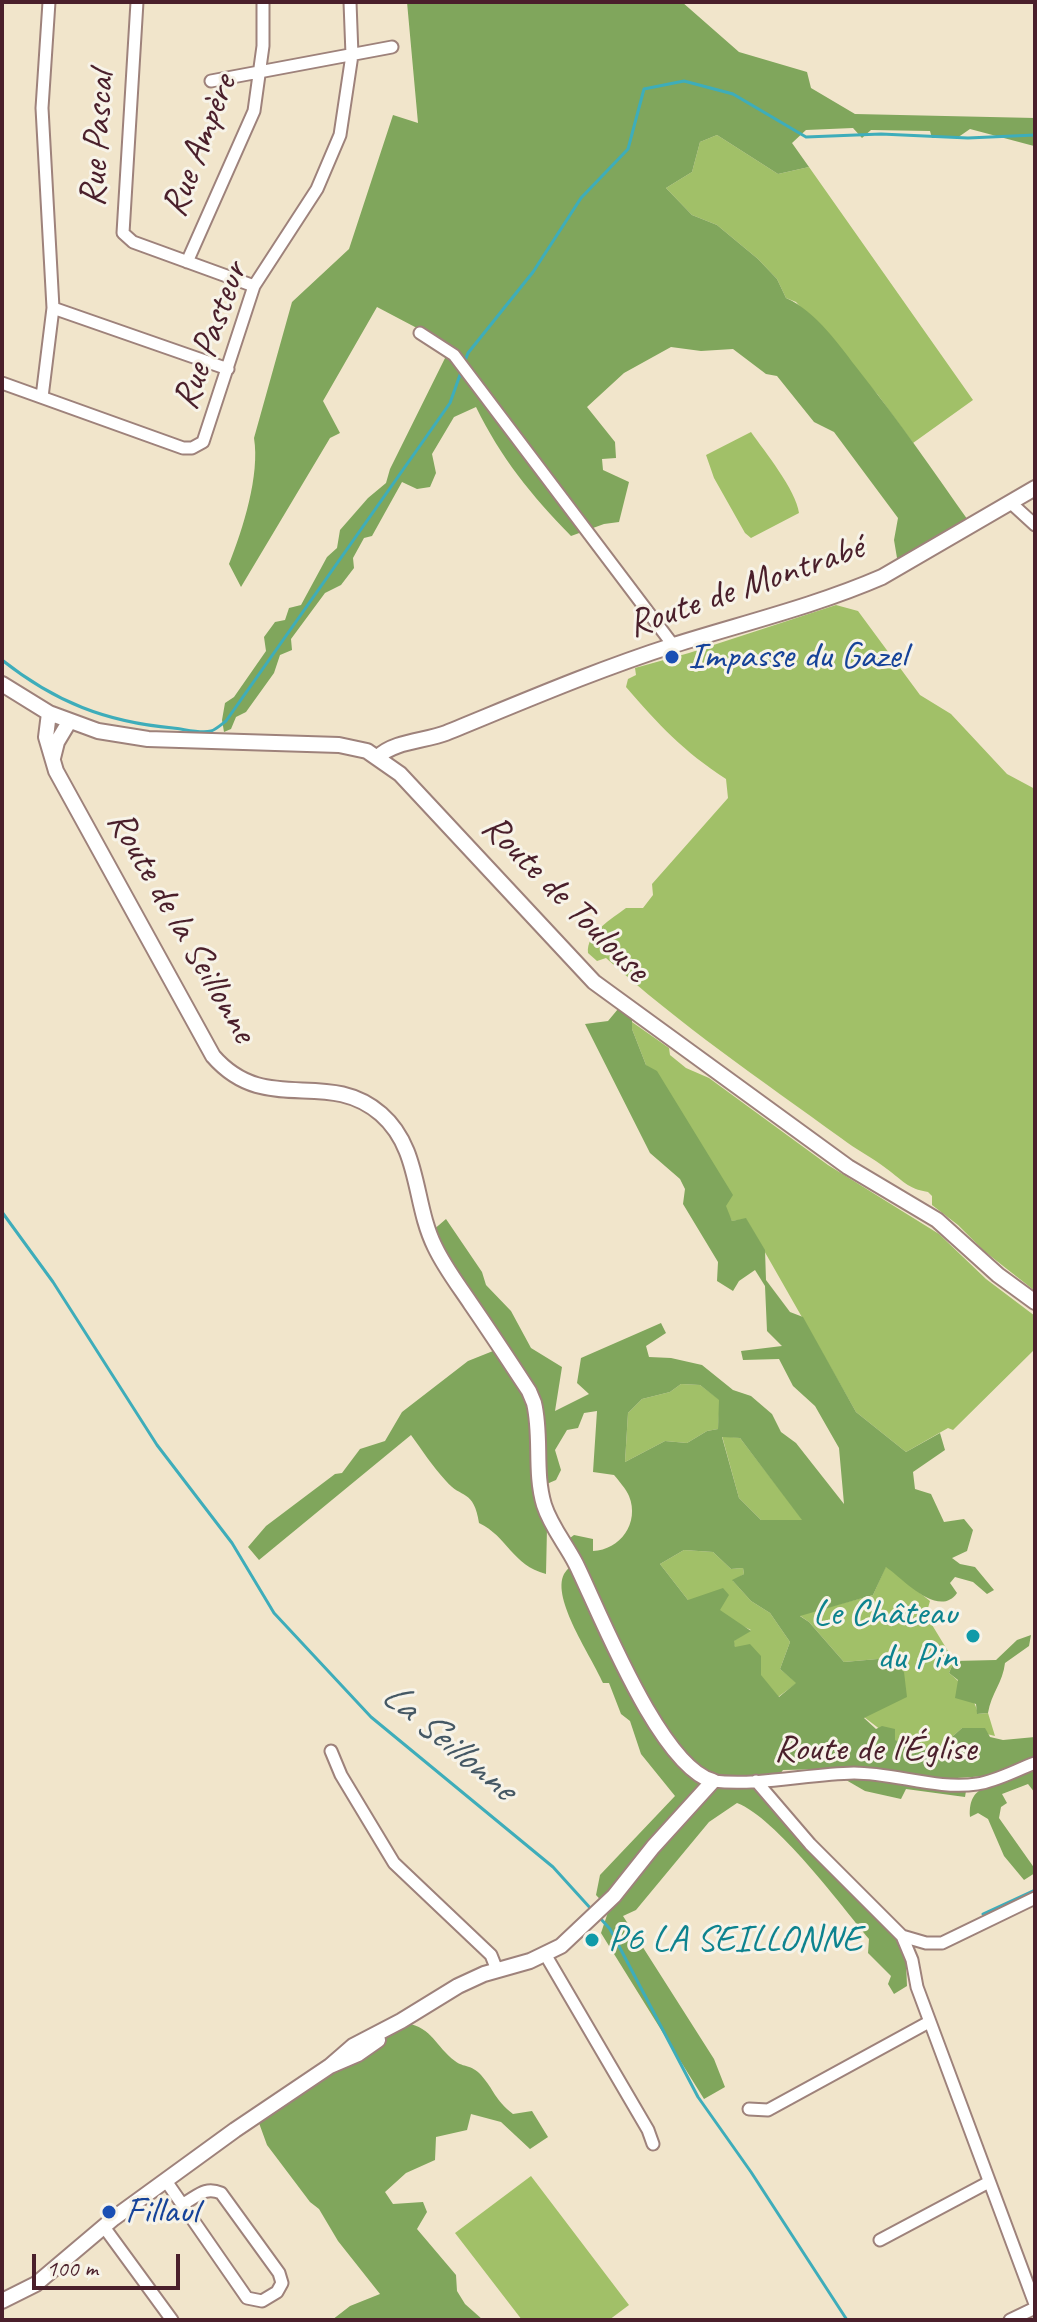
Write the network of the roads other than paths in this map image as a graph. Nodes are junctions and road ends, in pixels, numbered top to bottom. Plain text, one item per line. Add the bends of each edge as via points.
1 (49, 2) edge
2 (137, 2) edge
3 (263, 2) edge
4 (350, 2) edge
5 (392, 47) dead end
6 (352, 55) junction
7 (261, 71) junction
8 (211, 81) dead end
9 (187, 262) junction
10 (254, 286) junction
11 (53, 308) junction
12 (420, 333) dead end
13 (228, 369) junction
14 (2, 383) edge
15 (42, 397) junction
16 (1035, 488) edge
17 (1011, 503) junction
18 (1035, 525) edge
19 (673, 645) junction
20 (2, 684) edge
21 (49, 713) junction
22 (69, 722) junction
23 (378, 757) junction
24 (53, 759) junction
25 (1035, 1302) edge
26 (331, 1751) dead end
27 (1035, 1763) edge
28 (713, 1781) junction
29 (756, 1781) junction
30 (1035, 1898) edge
31 (902, 1936) junction
32 (926, 1943) junction
33 (545, 1954) junction
34 (912, 1960) junction
35 (497, 1970) junction
36 (929, 2022) junction
37 (749, 2109) dead end
38 (653, 2144) dead end
39 (166, 2181) junction
40 (989, 2182) junction
41 (183, 2204) junction
42 (104, 2227) junction
43 (880, 2240) dead end
44 (2, 2301) edge
45 (1035, 2306) edge
46 (172, 2320) edge
47 (1010, 2320) edge

1 - 11 street via 42,108
2 - 9 street, Rue Pascal via 123,233 133,242
3 - 7 street, Rue Ampère
4 - 6 street, Rue Pasteur
5 - 6 street
6 - 7 street
6 - 10 street, Rue Pasteur via 344,118 330,161
7 - 8 street
7 - 9 street, Rue Ampère via 254,111
9 - 10 street, Rue Pascal
10 - 13 street, Rue Pasteur
11 - 13 street
11 - 15 street
12 - 19 street via 454,355
13 - 15 street, Rue Pasteur via 207,434 192,448
14 - 15 street
16 - 17 street, Route de Montrabé
17 - 18 street
17 - 19 street, Route de Montrabé via 856,588
19 - 23 street, Route de Montrabé
20 - 21 street, Route de Toulouse
21 - 22 street, Route de Toulouse
21 - 24 street, Route de la Seillonne via 46,737
22 - 23 street, Route de Toulouse via 148,739 339,745
22 - 24 street
23 - 25 street, Route de Toulouse via 400,774 594,982 848,1167 937,1220
24 - 28 street, Route de la Seillonne via 78,814 224,1069 260,1087 356,1098 401,1136 436,1249 529,1391 537,1413 542,1495 553,1526 644,1703 692,1771
26 - 35 street via 394,1863 491,1955
27 - 29 street, Route de l'Église via 966,1785 855,1773
28 - 29 street, Route de l'Église
28 - 33 street via 604,1906
29 - 31 street
30 - 32 street via 959,1936
31 - 32 street
31 - 34 street
32 - 34 street
33 - 35 street
33 - 38 street
34 - 36 street
35 - 39 street via 458,1986 367,2049 330,2066
36 - 37 street via 768,2110
36 - 40 street
39 - 41 street
39 - 42 street
40 - 43 street
40 - 45 street
41 - 41 street via 247,2298 262,2301 277,2292 282,2283 279,2273 221,2193 202,2191
42 - 44 street via 36,2284
42 - 46 street
45 - 47 street

